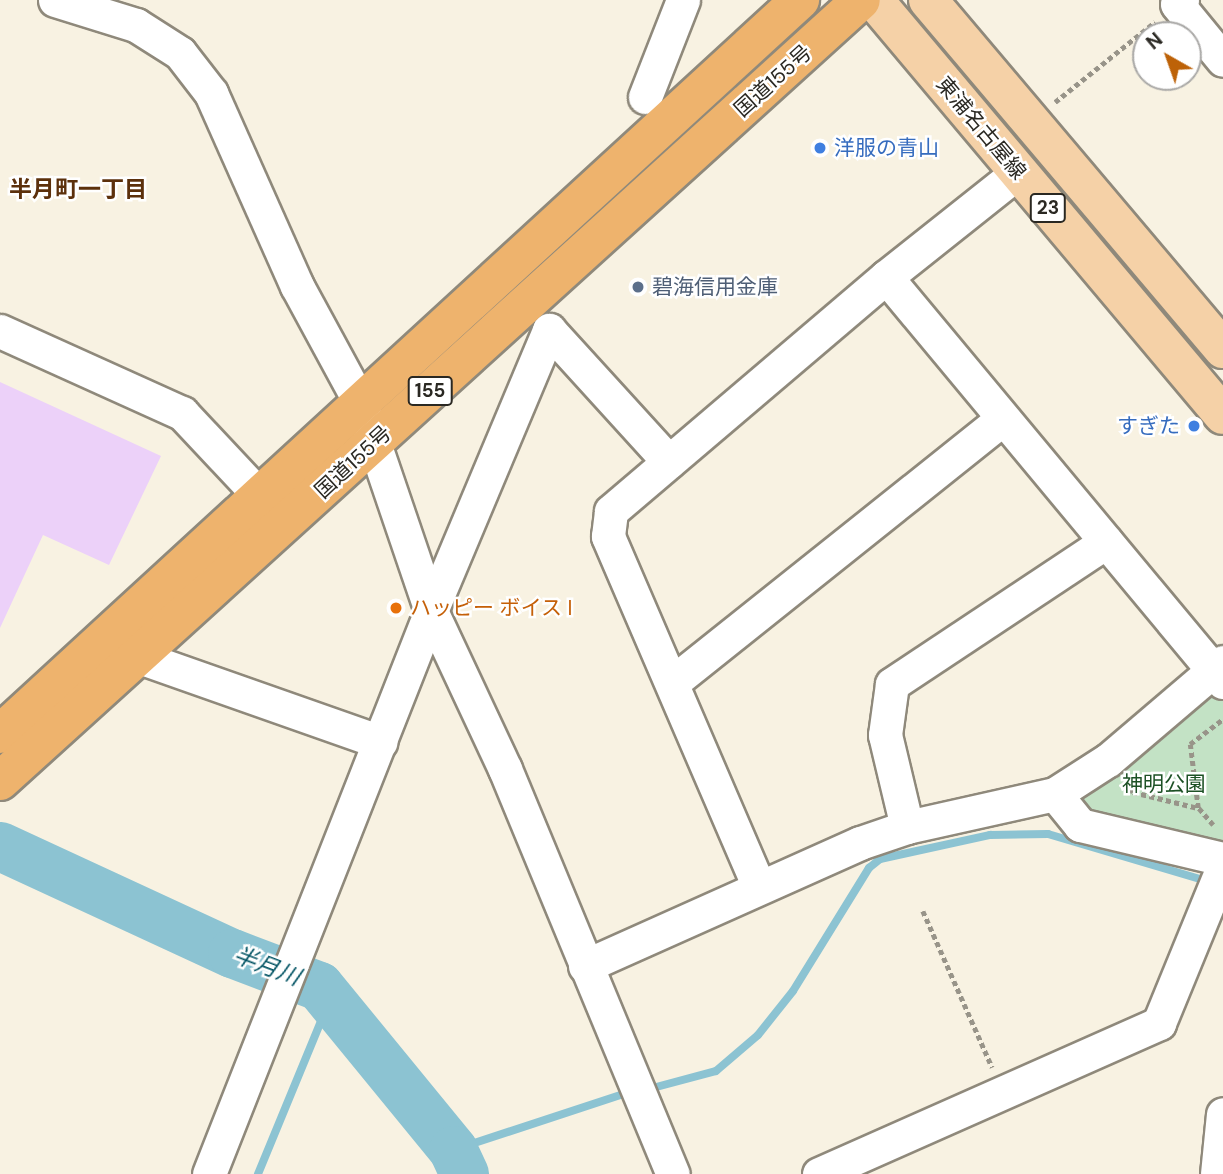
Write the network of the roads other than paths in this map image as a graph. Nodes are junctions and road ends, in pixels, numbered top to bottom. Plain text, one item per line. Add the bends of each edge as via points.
1 (55, 0) edge
2 (683, 0) edge
3 (800, 0) edge
4 (860, 0) edge
5 (874, 0) edge
6 (928, 0) edge
7 (1180, 2) edge
8 (118, 7) edge
9 (1223, 60) edge
10 (645, 97) dead end
11 (1018, 172) junction
12 (886, 277) junction
13 (0, 331) edge
14 (1223, 349) edge
15 (360, 402) junction
16 (1223, 415) edge
17 (1003, 419) junction
18 (374, 443) junction
19 (669, 462) junction
20 (259, 495) junction
21 (1106, 542) junction
22 (431, 611) junction
23 (139, 657) junction
24 (1220, 671) edge
25 (673, 682) junction
26 (0, 734) edge
27 (380, 742) junction
28 (0, 781) edge
29 (1055, 794) junction
30 (907, 827) junction
31 (1223, 859) edge
32 (1223, 867) edge
33 (759, 887) junction
34 (585, 966) junction
35 (1223, 1114) edge
36 (209, 1174) edge
37 (673, 1174) edge
38 (819, 1174) edge
39 (1217, 1174) edge

1 - 8 street
2 - 10 street
3 - 15 highway, 国道155号 / 155
4 - 18 highway, 国道155号 / 155
5 - 11 main road, 東浦名古屋線 / 23
6 - 14 main road, 東浦名古屋線 / 23
7 - 9 street
8 - 15 street via 180,53 211,93 297,286
11 - 12 street
11 - 16 main road, 東浦名古屋線 / 23
12 - 17 street
12 - 19 street
13 - 20 street via 182,413
15 - 18 street
15 - 20 highway, 国道155号 / 155
17 - 21 street
17 - 25 street
18 - 22 street
18 - 23 highway, 国道155号 / 155
19 - 22 street via 549,330
19 - 25 street via 611,512 608,536
20 - 26 highway, 国道155号 / 155
21 - 24 street
21 - 30 street via 892,684 885,735
22 - 27 street
22 - 34 street via 505,769
23 - 27 street
23 - 28 highway, 国道155号 / 155
24 - 29 street via 1108,760
25 - 33 street
27 - 36 street
29 - 30 street
29 - 31 street via 1080,825
30 - 33 street
32 - 38 street via 1159,1023
33 - 34 street
34 - 37 street
35 - 39 street

